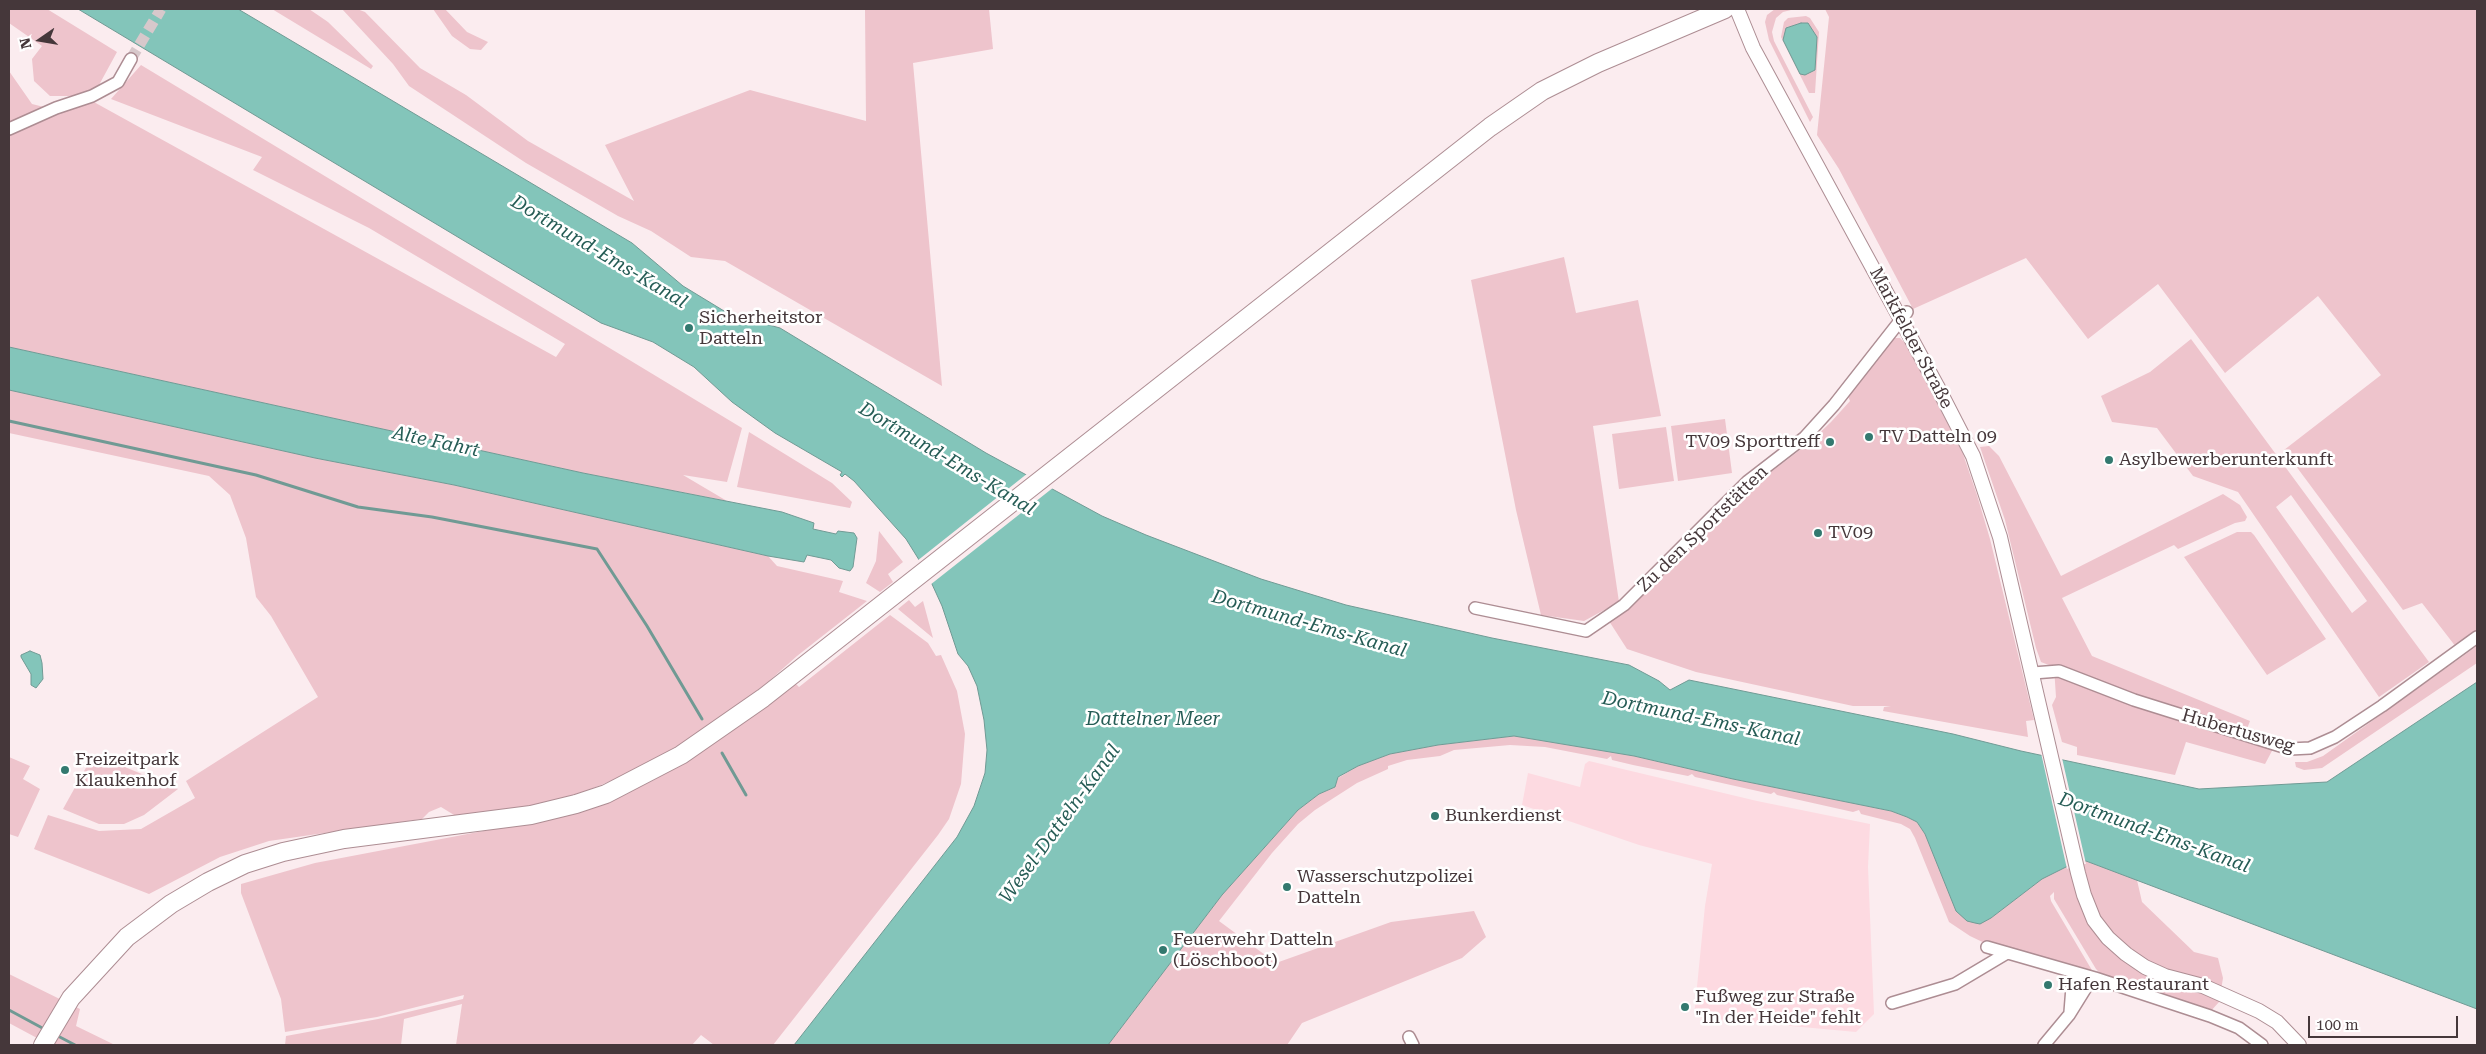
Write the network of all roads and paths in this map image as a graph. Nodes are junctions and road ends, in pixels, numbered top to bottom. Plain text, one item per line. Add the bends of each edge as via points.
1 (1725, 9) edge
2 (1737, 9) edge
3 (131, 59) tunnel mouth
4 (9, 129) edge
5 (1904, 315) junction
6 (1475, 608) dead end
7 (2477, 637) edge
8 (2033, 673) junction
9 (1987, 946) dead end
10 (2006, 953) junction
11 (2090, 976) junction
12 (1892, 1003) dead end
13 (43, 1045) edge
14 (2044, 1045) edge
15 (2262, 1045) edge
16 (2299, 1045) edge

1 - 13 main road via 1621,52 1542,91 1490,127 763,698 681,755 599,796 531,815 344,839 245,864 171,904 127,937 62,1012
2 - 5 street, Markfelder Straße via 1753,48
3 - 4 street via 118,82 92,96
5 - 6 street, Zu den Sportstätten via 1834,406 1805,437 1730,497 1624,606 1586,631
5 - 8 street, Markfelder Straße via 1982,480 2000,537
7 - 8 street, Hubertusweg via 2382,706 2310,748 2290,749 2134,700 2060,671
8 - 16 street, Markfelder Straße via 2078,873 2094,920 2108,938 2145,967 2203,986 2259,1011 2277,1022
9 - 10 street
10 - 11 street
10 - 12 street via 1955,984
11 - 14 street via 2069,1015
11 - 15 street via 2210,1016 2239,1028

